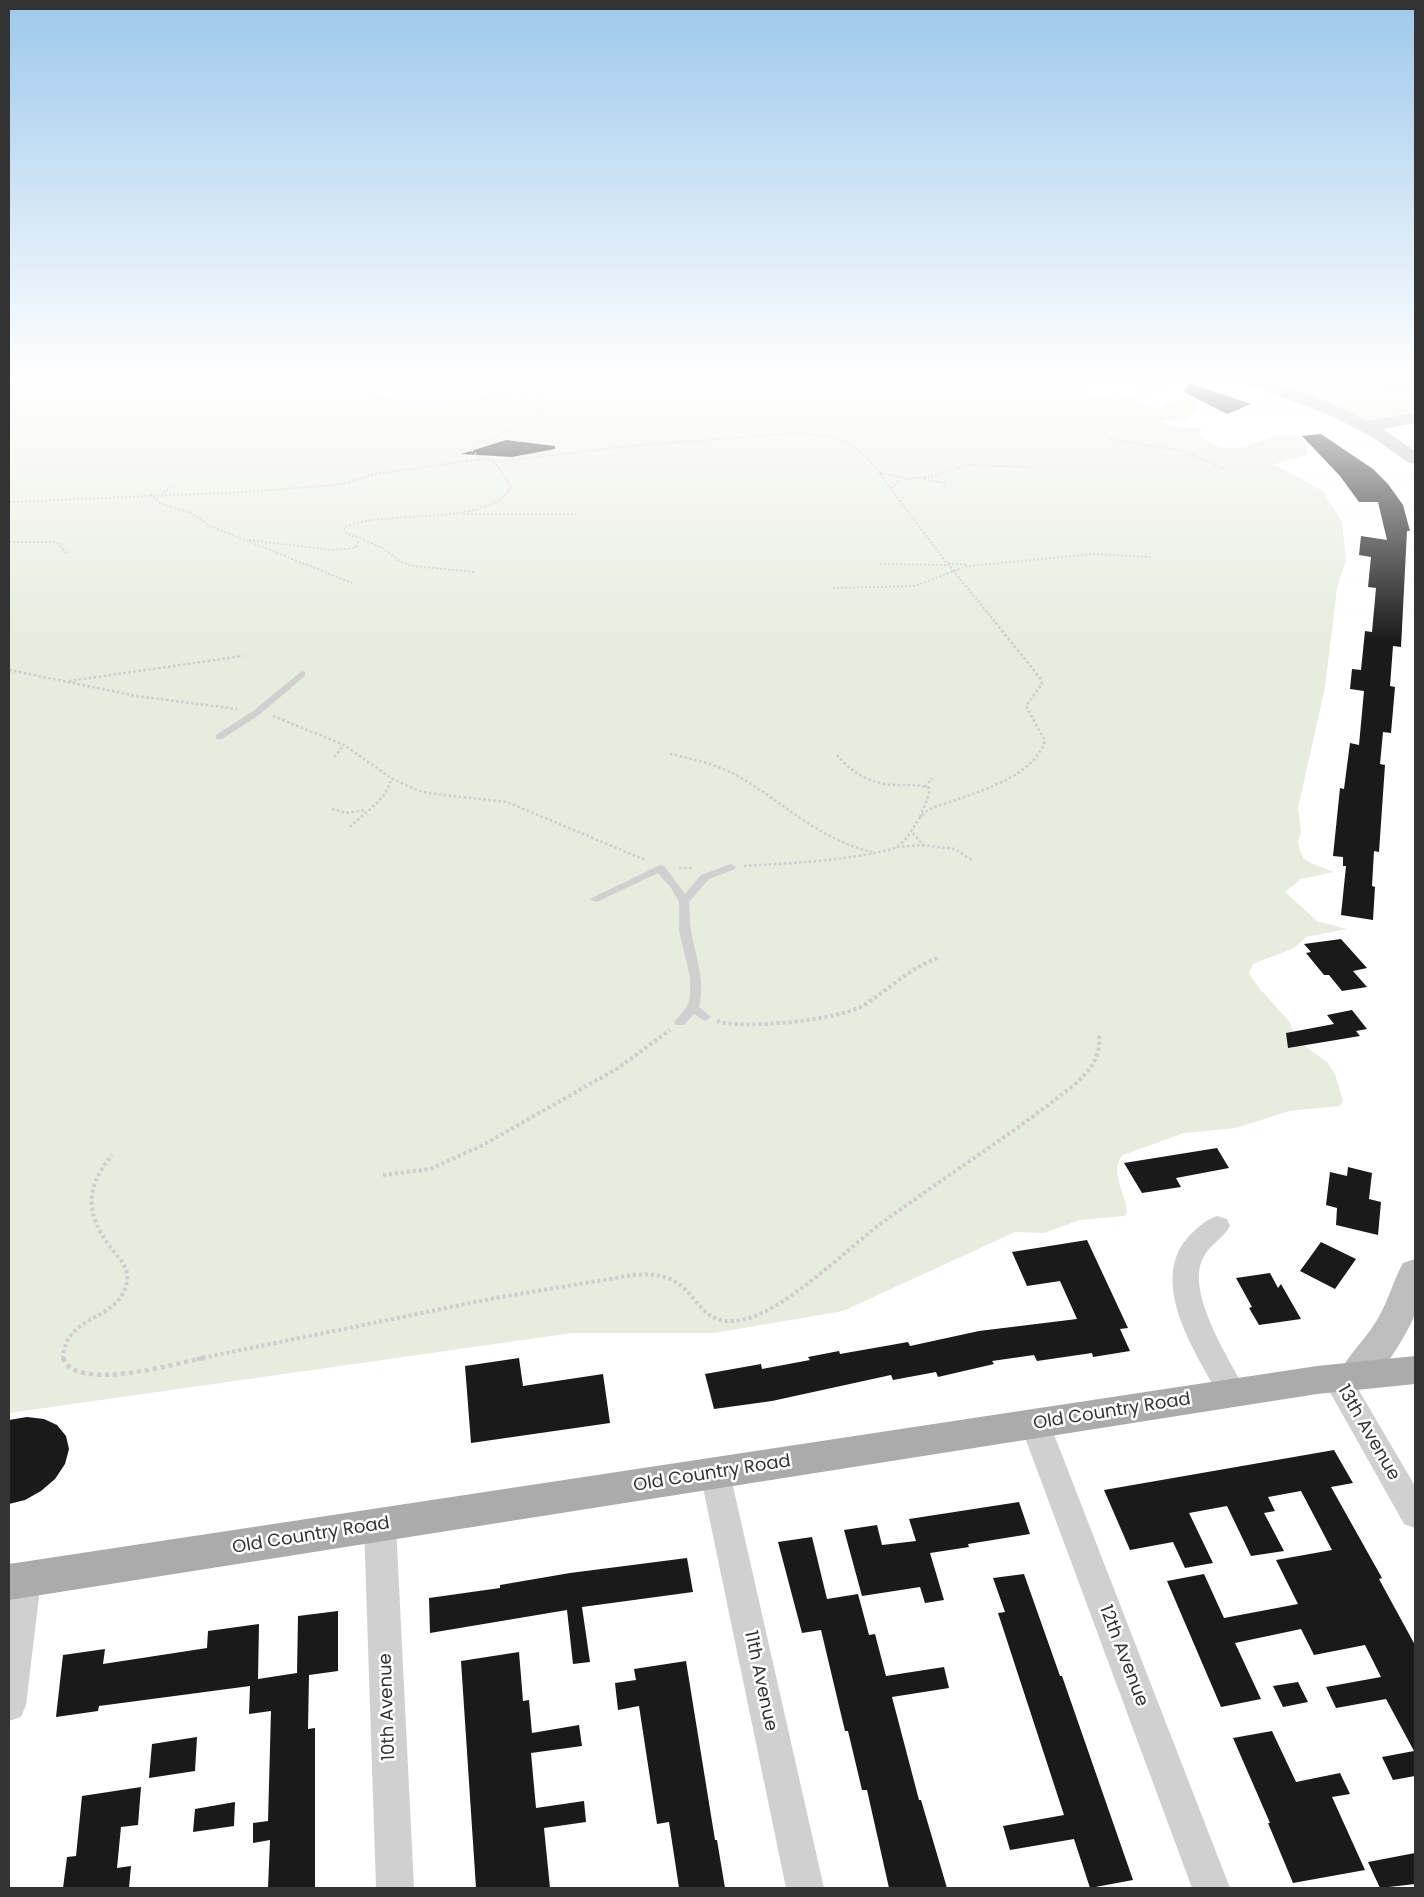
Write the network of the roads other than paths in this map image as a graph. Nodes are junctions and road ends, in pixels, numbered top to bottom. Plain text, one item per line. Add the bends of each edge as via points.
1 (302, 674) dead end
2 (219, 737) dead end
3 (731, 867) road end
4 (595, 899) dead end
5 (684, 902) junction
6 (693, 1008) junction
7 (705, 1017) road end
8 (680, 1022) road end
9 (1217, 1226) dead end
10 (1415, 1272) edge
11 (1415, 1370) edge
12 (1346, 1376) junction
13 (1232, 1393) junction
14 (1035, 1424) junction
15 (715, 1473) junction
16 (1415, 1514) edge
17 (380, 1525) junction
18 (17, 1581) edge
19 (9, 1706) edge
20 (395, 1888) edge
21 (805, 1888) edge
22 (1211, 1888) edge

1 - 2 lane via 256,713
3 - 5 lane via 705,877
4 - 5 lane via 660,868
5 - 6 lane via 685,930 697,975 698,992
6 - 7 lane
6 - 8 lane
9 - 13 street via 1198,1244 1188,1260 1186,1278 1198,1328
10 - 12 main road via 1396,1322 1376,1352
11 - 12 main road, Old Country Road
12 - 13 main road, Old Country Road
12 - 16 street, 13th Avenue
13 - 14 main road, Old Country Road
14 - 15 main road, Old Country Road
14 - 22 street, 12th Avenue
15 - 17 main road, Old Country Road
15 - 21 street, 11th Avenue
17 - 18 main road, Old Country Road
17 - 20 street, 10th Avenue
18 - 19 street

